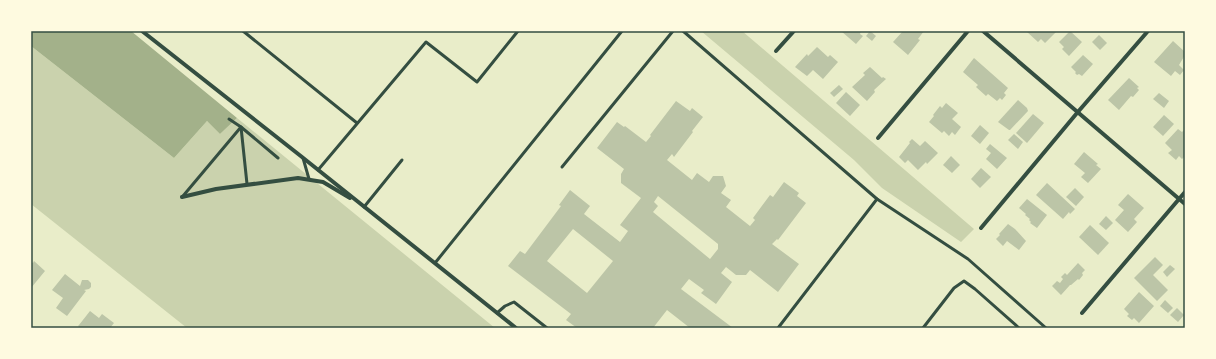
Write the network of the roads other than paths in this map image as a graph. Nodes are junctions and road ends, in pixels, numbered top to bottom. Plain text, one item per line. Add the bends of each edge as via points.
1 (142, 31) edge
2 (243, 31) edge
3 (518, 31) edge
4 (622, 31) edge
5 (673, 31) edge
6 (683, 31) edge
7 (794, 31) edge
8 (968, 31) edge
9 (983, 31) edge
10 (1148, 31) edge
11 (776, 52) dead end
12 (1077, 112) junction
13 (229, 119) dead end
14 (357, 123) junction
15 (241, 128) junction
16 (878, 138) dead end
17 (302, 157) junction
18 (278, 158) dead end
19 (402, 160) dead end
20 (562, 167) dead end
21 (318, 170) junction
22 (309, 179) junction
23 (248, 184) junction
24 (1185, 192) edge
25 (182, 197) joint
26 (877, 199) junction
27 (1179, 199) junction
28 (1185, 204) edge
29 (364, 207) junction
30 (981, 228) dead end
31 (435, 263) junction
32 (497, 313) junction
33 (1082, 313) dead end
34 (516, 328) edge
35 (547, 328) edge
36 (778, 328) edge
37 (923, 328) edge
38 (1019, 328) edge
39 (1046, 328) edge

1 - 17 street
2 - 14 lane
3 - 14 lane via 477,82 426,42
4 - 31 lane
5 - 20 lane
6 - 26 lane
7 - 11 street
8 - 16 street
9 - 12 street
10 - 12 street
12 - 27 street
12 - 30 street
13 - 15 lane
14 - 21 lane
15 - 18 lane
15 - 23 lane
15 - 25 lane
17 - 21 street
17 - 22 lane
19 - 29 lane
21 - 29 street
22 - 23 street
22 - 29 street via 323,182
23 - 25 street
24 - 27 street
26 - 36 lane
26 - 39 lane via 968,259
27 - 28 street
27 - 33 street
29 - 31 street
31 - 32 street
32 - 34 street
32 - 35 lane via 514,302
37 - 38 lane via 954,288 964,281

